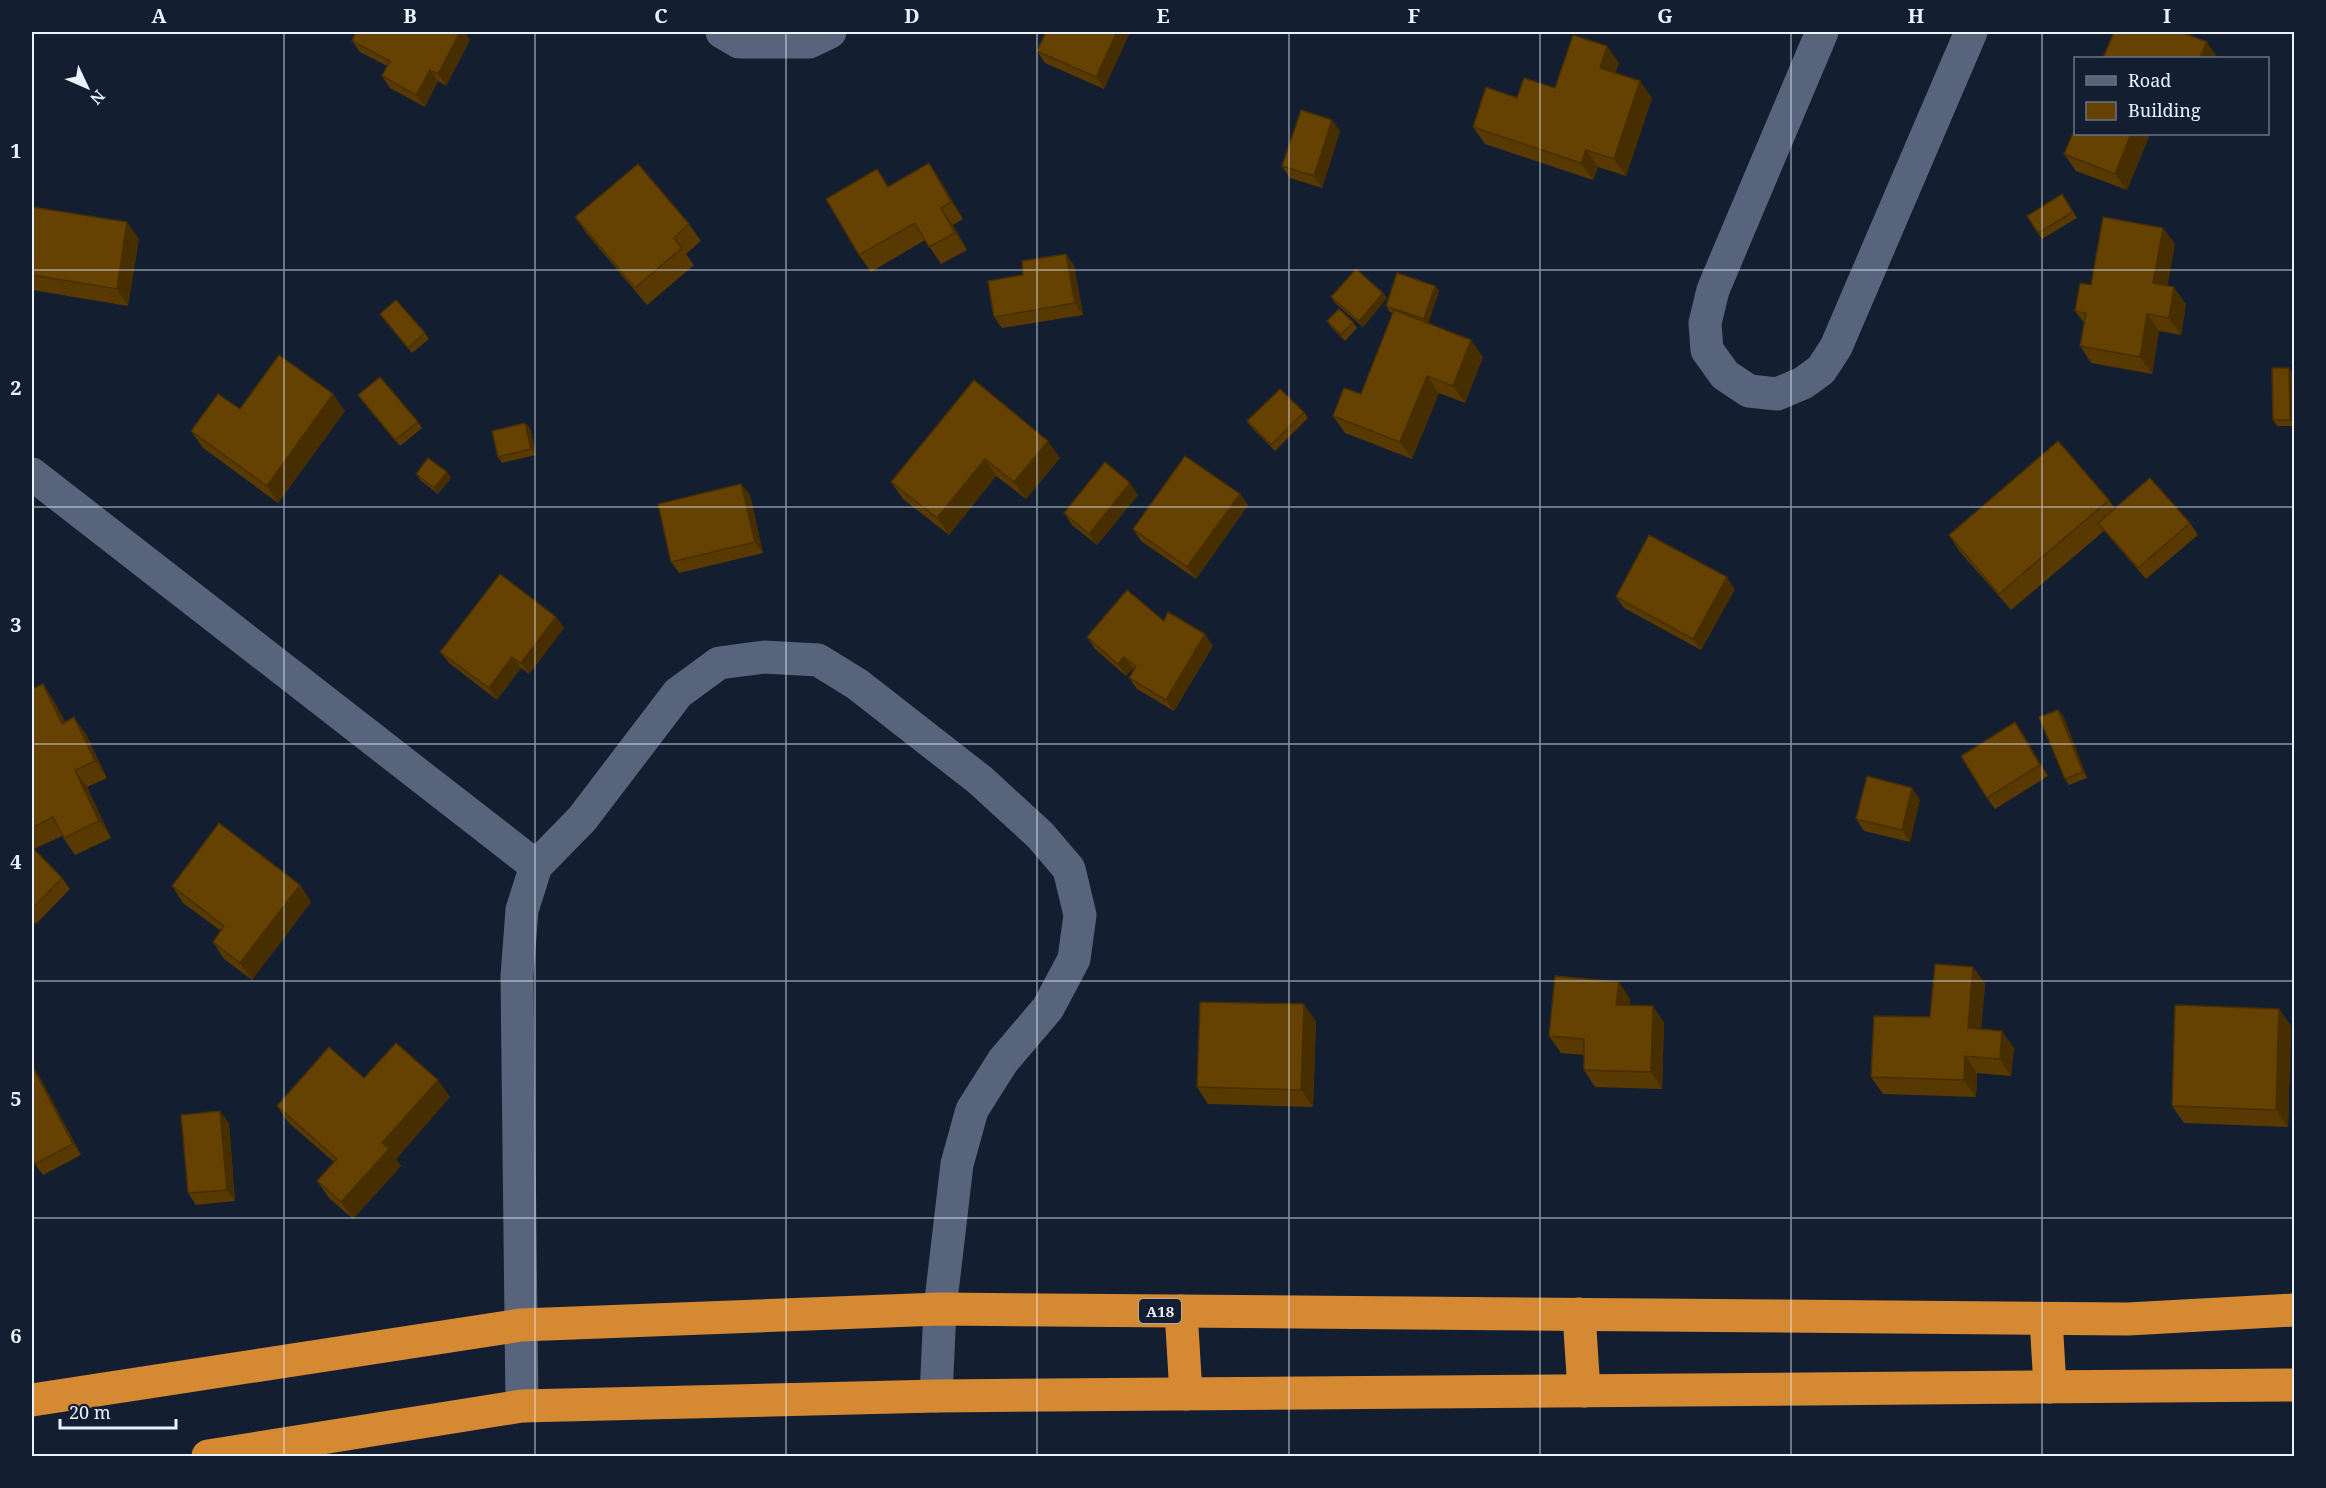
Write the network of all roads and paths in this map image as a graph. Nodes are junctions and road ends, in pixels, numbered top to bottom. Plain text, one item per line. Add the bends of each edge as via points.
1 (722, 32) edge
2 (830, 32) edge
3 (1822, 32) edge
4 (1971, 32) edge
5 (32, 474) edge
6 (536, 866) junction
7 (939, 1309) junction
8 (2295, 1310) edge
9 (1181, 1311) junction
10 (1579, 1314) junction
11 (2046, 1319) junction
12 (521, 1325) junction
13 (2295, 1385) edge
14 (2050, 1387) junction
15 (1584, 1391) junction
16 (1186, 1394) junction
17 (936, 1396) junction
18 (32, 1400) edge
19 (522, 1406) junction
20 (208, 1456) edge

1 - 2 street via 739,42 808,42
3 - 4 street via 1713,290 1705,323 1707,351 1725,375 1749,391 1777,394 1803,383 1821,370 1836,347
5 - 6 street
6 - 7 street via 582,819 678,693 719,663 764,657 818,660 857,684 980,780 1040,836 1069,869 1080,915 1074,959 1048,1008 1003,1060 972,1110 957,1164
6 - 12 street via 522,910 517,976
7 - 9 highway, A18
7 - 12 highway, A18
7 - 17 street
8 - 11 highway, A18
9 - 10 highway, A18
9 - 16 highway
10 - 11 highway, A18
10 - 15 highway
11 - 14 highway
12 - 18 highway, A18
12 - 19 street
13 - 14 highway
14 - 15 highway
15 - 16 highway
16 - 17 highway
17 - 19 highway
19 - 20 highway

